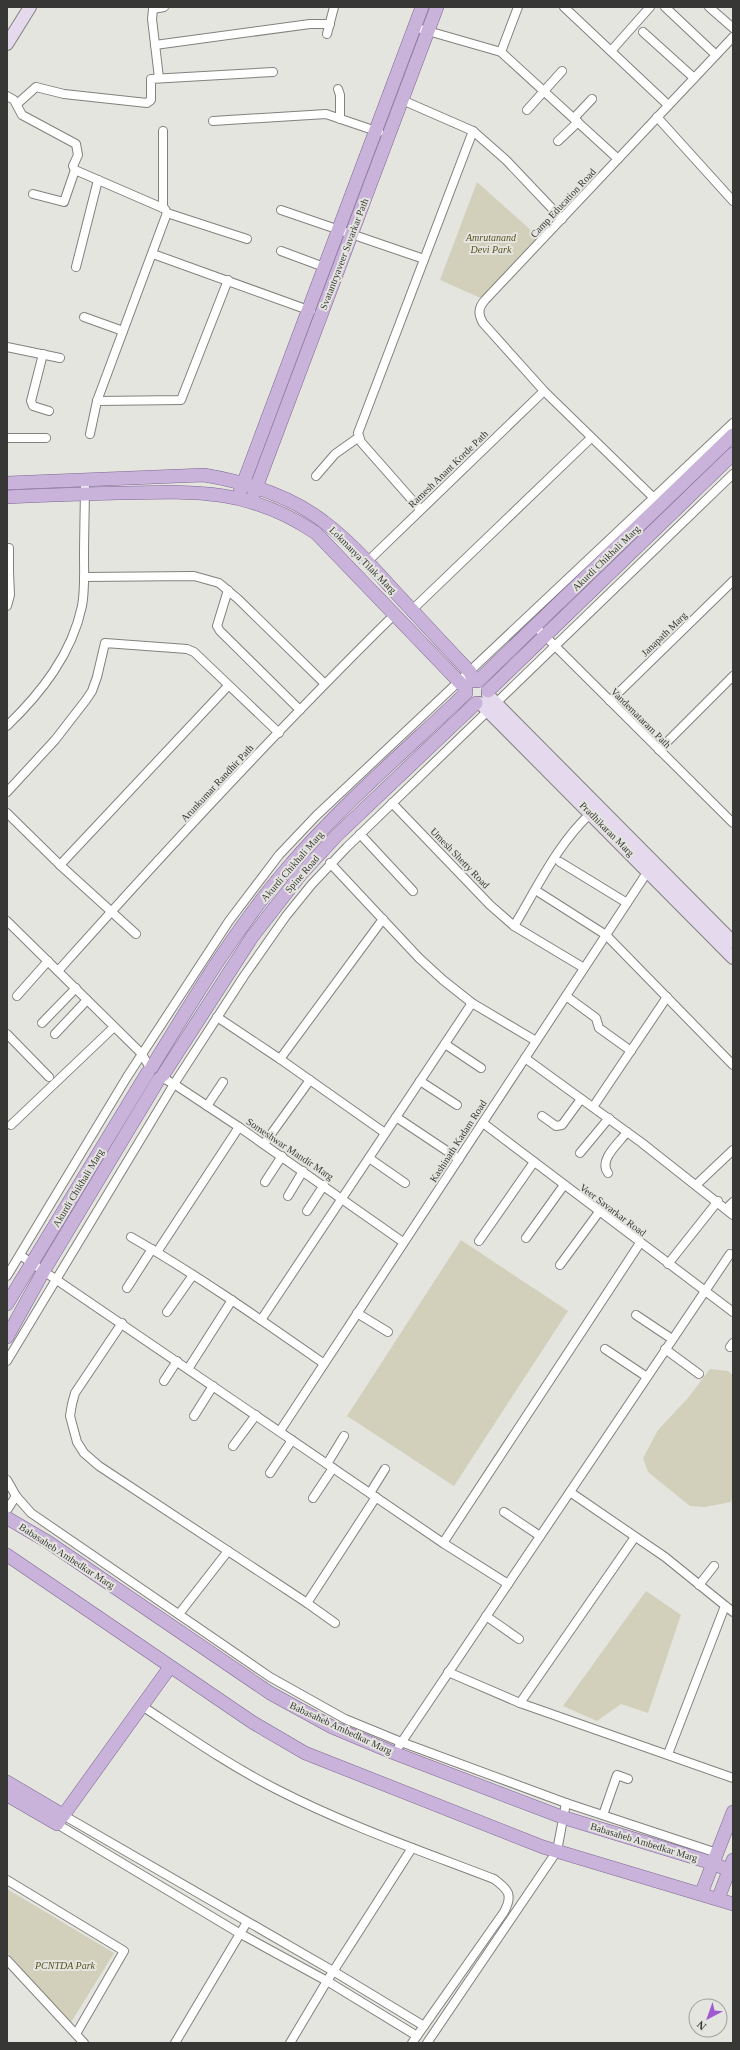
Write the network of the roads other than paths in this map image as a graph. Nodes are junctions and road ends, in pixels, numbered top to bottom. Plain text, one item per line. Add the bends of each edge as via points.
1 (30, 7) edge
2 (164, 7) edge
3 (334, 7) edge
4 (422, 7) edge
5 (437, 7) edge
6 (518, 7) edge
7 (564, 7) edge
8 (650, 7) edge
9 (665, 7) edge
10 (709, 7) edge
11 (330, 24) junction
12 (414, 27) junction
13 (733, 28) edge
14 (428, 32) junction
15 (643, 32) dead end
16 (327, 34) dead end
17 (733, 38) edge
18 (7, 44) edge
19 (155, 45) junction
20 (611, 51) junction
21 (501, 52) junction
22 (716, 55) junction
23 (562, 71) dead end
24 (273, 72) dead end
25 (159, 78) junction
26 (694, 78) junction
27 (338, 89) dead end
28 (544, 90) junction
29 (7, 96) edge
30 (592, 99) dead end
31 (402, 100) junction
32 (17, 104) junction
33 (668, 105) junction
34 (526, 110) dead end
35 (657, 117) junction
36 (340, 119) junction
37 (576, 120) junction
38 (213, 121) dead end
39 (163, 130) dead end
40 (375, 130) junction
41 (473, 131) junction
42 (389, 135) junction
43 (558, 141) dead end
44 (618, 160) junction
45 (75, 170) junction
46 (98, 180) junction
47 (33, 194) dead end
48 (733, 201) edge
49 (165, 210) junction
50 (281, 210) dead end
51 (562, 219) junction
52 (338, 229) junction
53 (352, 234) junction
54 (247, 239) dead end
55 (281, 251) dead end
56 (153, 254) junction
57 (424, 260) junction
58 (76, 267) dead end
59 (324, 267) junction
60 (228, 280) junction
61 (308, 310) junction
62 (321, 315) junction
63 (84, 317) dead end
64 (123, 331) junction
65 (7, 347) edge
66 (42, 354) junction
67 (60, 358) dead end
68 (544, 391) junction
69 (98, 400) junction
70 (49, 411) dead end
71 (733, 422) edge
72 (90, 434) dead end
73 (733, 435) edge
74 (359, 437) junction
75 (7, 438) edge
76 (46, 438) dead end
77 (591, 438) junction
78 (733, 454) edge
79 (316, 476) dead end
80 (732, 478) edge
81 (85, 480) junction
82 (7, 483) edge
83 (242, 484) junction
84 (256, 488) junction
85 (85, 494) junction
86 (7, 496) edge
87 (238, 497) junction
88 (251, 501) junction
89 (658, 501) junction
90 (420, 509) junction
91 (9, 548) dead end
92 (367, 562) junction
93 (8, 572) edge
94 (84, 577) junction
95 (733, 581) edge
96 (228, 590) junction
97 (7, 606) edge
98 (412, 610) junction
99 (395, 614) junction
100 (535, 626) junction
101 (545, 637) junction
102 (555, 647) junction
103 (733, 676) edge
104 (469, 683) junction
105 (324, 684) junction
106 (228, 686) junction
107 (486, 701) junction
108 (610, 701) junction
109 (300, 710) junction
110 (7, 726) edge
111 (279, 733) junction
112 (659, 750) junction
113 (7, 792) edge
114 (392, 803) junction
115 (591, 813) junction
116 (7, 814) edge
117 (733, 823) edge
118 (360, 834) junction
119 (560, 862) dead end
120 (330, 863) junction
121 (60, 865) junction
122 (651, 866) junction
123 (413, 891) dead end
124 (540, 893) dead end
125 (627, 903) junction
126 (111, 912) junction
127 (383, 919) junction
128 (7, 921) edge
129 (514, 926) junction
130 (136, 934) dead end
131 (606, 935) junction
132 (733, 942) edge
133 (733, 958) edge
134 (48, 961) junction
135 (584, 968) junction
136 (58, 971) junction
137 (76, 988) junction
138 (17, 996) dead end
139 (566, 996) junction
140 (667, 997) junction
141 (88, 1000) junction
142 (472, 1002) junction
143 (217, 1017) junction
144 (42, 1023) dead end
145 (114, 1027) junction
146 (55, 1034) dead end
147 (8, 1039) edge
148 (536, 1041) junction
149 (444, 1044) junction
150 (630, 1051) junction
151 (142, 1054) junction
152 (525, 1058) junction
153 (280, 1059) junction
154 (733, 1065) edge
155 (481, 1068) dead end
156 (150, 1069) junction
157 (49, 1077) dead end
158 (161, 1077) junction
159 (310, 1080) junction
160 (420, 1081) junction
161 (223, 1082) dead end
162 (174, 1084) junction
163 (582, 1098) junction
164 (457, 1105) dead end
165 (207, 1106) junction
166 (593, 1107) junction
167 (542, 1116) dead end
168 (396, 1117) junction
169 (609, 1118) junction
170 (482, 1123) junction
171 (11, 1125) dead end
172 (239, 1127) junction
173 (627, 1132) junction
174 (385, 1133) junction
175 (264, 1144) junction
176 (733, 1150) edge
177 (580, 1153) dead end
178 (282, 1156) junction
179 (369, 1158) junction
180 (459, 1159) junction
181 (534, 1162) junction
182 (303, 1171) junction
183 (608, 1173) dead end
184 (265, 1182) dead end
185 (405, 1183) dead end
186 (324, 1185) junction
187 (564, 1185) junction
188 (696, 1185) junction
189 (288, 1196) dead end
190 (343, 1198) junction
191 (718, 1201) junction
192 (733, 1202) edge
193 (726, 1209) junction
194 (307, 1211) dead end
195 (599, 1212) junction
196 (733, 1214) edge
197 (131, 1237) dead end
198 (526, 1238) dead end
199 (479, 1241) dead end
200 (403, 1242) junction
201 (640, 1243) junction
202 (155, 1251) junction
203 (730, 1254) dead end
204 (20, 1255) junction
205 (32, 1264) junction
206 (668, 1264) junction
207 (560, 1265) dead end
208 (43, 1272) junction
209 (193, 1275) junction
210 (7, 1276) edge
211 (56, 1280) junction
212 (127, 1288) dead end
213 (704, 1291) junction
214 (232, 1300) junction
215 (7, 1304) edge
216 (167, 1312) dead end
217 (733, 1312) edge
218 (356, 1313) junction
219 (636, 1316) dead end
220 (261, 1320) junction
221 (122, 1324) junction
222 (388, 1332) dead end
223 (7, 1337) edge
224 (672, 1339) junction
225 (605, 1349) dead end
226 (665, 1349) junction
227 (177, 1361) junction
228 (7, 1362) edge
229 (323, 1363) junction
230 (188, 1369) junction
231 (699, 1374) dead end
232 (647, 1378) junction
233 (164, 1381) dead end
234 (213, 1386) junction
235 (256, 1415) junction
236 (194, 1416) dead end
237 (280, 1432) junction
238 (344, 1436) dead end
239 (292, 1440) junction
240 (233, 1446) dead end
241 (330, 1466) junction
242 (385, 1469) dead end
243 (270, 1473) dead end
244 (7, 1480) edge
245 (570, 1492) junction
246 (373, 1495) junction
247 (16, 1496) junction
248 (313, 1498) dead end
249 (7, 1510) edge
250 (504, 1512) dead end
251 (7, 1518) edge
252 (540, 1536) junction
253 (635, 1537) junction
254 (443, 1543) junction
255 (228, 1551) junction
256 (7, 1555) edge
257 (714, 1566) dead end
258 (508, 1584) junction
259 (699, 1585) junction
260 (307, 1603) junction
261 (725, 1606) junction
262 (733, 1612) edge
263 (179, 1614) junction
264 (486, 1616) junction
265 (336, 1624) dead end
266 (519, 1639) dead end
267 (170, 1667) junction
268 (448, 1672) junction
269 (520, 1703) junction
270 (142, 1706) junction
271 (397, 1748) junction
272 (668, 1754) junction
273 (733, 1778) edge
274 (628, 1779) dead end
275 (7, 1782) edge
276 (7, 1795) edge
277 (566, 1802) junction
278 (733, 1812) edge
279 (603, 1815) junction
280 (562, 1817) junction
281 (60, 1819) junction
282 (412, 1848) junction
283 (557, 1851) junction
284 (715, 1858) junction
285 (732, 1865) edge
286 (7, 1880) edge
287 (701, 1894) junction
288 (718, 1899) junction
289 (733, 1904) edge
290 (247, 1922) junction
291 (239, 1933) junction
292 (7, 1960) edge
293 (333, 1971) junction
294 (327, 1981) junction
295 (424, 2026) junction
296 (76, 2034) junction
297 (417, 2036) junction
298 (291, 2041) edge
299 (84, 2043) edge
300 (175, 2043) edge
301 (300, 2043) edge
302 (412, 2043) edge
303 (426, 2043) edge

1 - 18 street
2 - 19 street via 153,9
3 - 11 street
4 - 12 main road, Svatantryaveer Savarkar Path
5 - 14 main road, Svatantryaveer Savarkar Path
6 - 21 street
7 - 20 street
8 - 20 street
9 - 22 street
10 - 13 street
11 - 16 street
11 - 19 street via 310,24
12 - 14 street
12 - 40 main road, Svatantryaveer Savarkar Path
14 - 21 street via 459,38
14 - 31 main road, Svatantryaveer Savarkar Path
15 - 26 street
17 - 22 street, Camp Education Road
19 - 25 street
20 - 33 street
21 - 28 street
22 - 26 street, Camp Education Road
23 - 28 street
24 - 25 street
25 - 32 street via 150,80 151,100 147,103 64,94 36,87
26 - 33 street, Camp Education Road
27 - 36 street
28 - 34 street
28 - 37 street
29 - 32 street
30 - 37 street
31 - 41 street
31 - 42 main road, Svatantryaveer Savarkar Path
32 - 45 street via 22,115 76,144 78,155
33 - 35 street, Camp Education Road
35 - 44 street, Camp Education Road
35 - 48 street
36 - 38 street via 326,114
36 - 40 street
37 - 43 street
37 - 44 street
39 - 49 street
40 - 42 street
40 - 52 main road, Svatantryaveer Savarkar Path
41 - 51 street via 506,160
41 - 57 street
42 - 53 main road, Svatantryaveer Savarkar Path
44 - 51 street, Camp Education Road
45 - 46 street
45 - 47 street via 64,202
46 - 49 street
46 - 58 street
49 - 54 street
49 - 56 street
50 - 52 street
51 - 68 street, Camp Education Road via 482,303 479,310 483,324
52 - 53 street
52 - 59 main road, Svatantryaveer Savarkar Path
53 - 57 street
53 - 62 main road, Svatantryaveer Savarkar Path
55 - 59 street
56 - 60 street
56 - 64 street
57 - 74 street via 361,423
59 - 61 main road, Svatantryaveer Savarkar Path
60 - 61 street
60 - 69 street via 181,400
61 - 62 street
61 - 83 main road, Svatantryaveer Savarkar Path
62 - 84 main road, Svatantryaveer Savarkar Path
63 - 64 street
64 - 69 street
65 - 66 street
66 - 67 street
66 - 70 street via 31,401 33,406
68 - 77 street, Camp Education Road
68 - 90 street, Ramesh Anant Korde Path
69 - 72 street
71 - 89 street
73 - 89 main road, Akurdi Chikhali Marg
74 - 79 street via 335,454
74 - 90 street
75 - 76 street
77 - 89 street, Camp Education Road
77 - 98 street
78 - 101 main road, Akurdi Chikhali Marg
80 - 102 street
81 - 82 main road, Lokmanya Tilak Marg
81 - 83 main road, Lokmanya Tilak Marg via 204,475
81 - 85 street
83 - 84 main road, Lokmanya Tilak Marg
83 - 87 main road, Svatantryaveer Savarkar Path
84 - 88 main road, Svatantryaveer Savarkar Path
84 - 92 main road, Lokmanya Tilak Marg via 313,514
85 - 86 main road, Lokmanya Tilak Marg
85 - 87 main road, Lokmanya Tilak Marg via 187,491
85 - 94 street
87 - 88 main road, Lokmanya Tilak Marg
88 - 99 main road, Lokmanya Tilak Marg via 287,516 316,533
89 - 100 main road, Akurdi Chikhali Marg
89 - 104 street
90 - 92 street, Ramesh Anant Korde Path
91 - 93 street
92 - 98 main road, Lokmanya Tilak Marg
93 - 97 street via 10,595
94 - 96 street via 194,576 219,584
94 - 110 street via 78,620 60,660 38,693
95 - 108 street, Janapath Marg
96 - 105 street
96 - 109 street via 216,626
98 - 104 main road, Lokmanya Tilak Marg
99 - 104 main road, Lokmanya Tilak Marg
99 - 105 street, Arunkumar Randhir Path
100 - 101 street, Vandemataram Path
100 - 104 main road, Akurdi Chikhali Marg
101 - 102 street, Vandemataram Path
101 - 107 main road, Akurdi Chikhali Marg
102 - 107 street
102 - 108 street, Vandemataram Path
103 - 112 street
104 - 107 main road via 485,684
104 - 107 main road via 469,700
104 - 151 street via 316,816 279,855 229,921
104 - 156 main road, Akurdi Chikhali Marg via 290,865 241,929
105 - 109 street, Arunkumar Randhir Path
106 - 111 street
106 - 113 street via 200,657 187,649 106,643 92,691 55,740
106 - 121 street
107 - 114 street
107 - 115 street, Pradhikaran Marg
107 - 122 street, Pradhikaran Marg
107 - 158 main road, Spine Road via 336,836 301,874 252,937
108 - 112 street, Vandemataram Path
109 - 111 street, Arunkumar Randhir Path
111 - 126 street, Arunkumar Randhir Path
112 - 117 street, Vandemataram Path
114 - 118 street
114 - 129 street, Umesh Shetty Road via 490,905
115 - 122 street, Pradhikaran Marg
115 - 129 street via 578,825 556,856
116 - 121 street
118 - 120 street
118 - 123 street
119 - 125 street
120 - 127 street
120 - 143 street via 264,946
121 - 126 street
122 - 125 street, Kashinath Kadam Road
122 - 132 street, Pradhikaran Marg
122 - 133 street, Pradhikaran Marg
124 - 131 street
125 - 131 street, Kashinath Kadam Road
126 - 130 street
126 - 136 street, Arunkumar Randhir Path
127 - 142 street via 443,980
127 - 153 street
128 - 134 street
129 - 135 street, Umesh Shetty Road
131 - 135 street, Kashinath Kadam Road
131 - 140 street
134 - 136 street
134 - 138 street
135 - 139 street, Kashinath Kadam Road
136 - 137 street
137 - 141 street
137 - 144 street
139 - 148 street, Kashinath Kadam Road
139 - 150 street via 596,1018 599,1028
140 - 150 street
140 - 154 street
141 - 145 street
141 - 146 street
142 - 148 street
142 - 149 street
143 - 153 street
143 - 162 street
145 - 151 street
145 - 171 street
147 - 157 street
148 - 152 street, Kashinath Kadam Road
149 - 155 street
149 - 160 street
150 - 166 street
151 - 156 street
151 - 204 street
152 - 163 street
152 - 170 street, Kashinath Kadam Road
153 - 159 street
156 - 158 main road via 151,1079
156 - 205 main road, Akurdi Chikhali Marg
158 - 162 street, Someshwar Mandir Marg
158 - 208 main road, Akurdi Chikhali Marg
159 - 174 street
159 - 175 street
160 - 164 street
160 - 168 street
161 - 165 street
162 - 165 street, Someshwar Mandir Marg
162 - 211 street
163 - 166 street
163 - 167 street via 562,1125 556,1126
165 - 172 street, Someshwar Mandir Marg
166 - 169 street
168 - 174 street
168 - 180 street
169 - 173 street
169 - 177 street
170 - 180 street, Kashinath Kadam Road
170 - 181 street, Veer Savarkar Road
172 - 175 street, Someshwar Mandir Marg
172 - 202 street
173 - 183 street via 604,1162 604,1169
173 - 188 street
174 - 179 street
175 - 178 street, Someshwar Mandir Marg
176 - 188 street
178 - 182 street, Someshwar Mandir Marg
178 - 184 street
179 - 185 street
179 - 190 street
180 - 200 street, Kashinath Kadam Road
181 - 187 street, Veer Savarkar Road
181 - 199 street
182 - 186 street, Someshwar Mandir Marg
182 - 189 street
186 - 190 street, Someshwar Mandir Marg
186 - 194 street
187 - 195 street, Veer Savarkar Road
187 - 198 street
188 - 191 street
190 - 200 street, Someshwar Mandir Marg
190 - 220 street
191 - 193 street
191 - 206 street
192 - 193 street
193 - 196 street
195 - 201 street, Veer Savarkar Road
195 - 207 street
197 - 202 street
200 - 218 street, Kashinath Kadam Road
201 - 206 street, Veer Savarkar Road
201 - 254 street
202 - 209 street
202 - 212 street
203 - 213 street
204 - 205 street
204 - 210 street
205 - 208 street
205 - 215 main road, Akurdi Chikhali Marg
206 - 213 street, Veer Savarkar Road
208 - 211 street
208 - 223 main road, Akurdi Chikhali Marg
209 - 214 street
209 - 216 street
211 - 221 street
211 - 228 street
213 - 217 street, Veer Savarkar Road
213 - 224 street
214 - 220 street
214 - 230 street
218 - 222 street
218 - 229 street, Kashinath Kadam Road
219 - 224 street
220 - 229 street
221 - 227 street
221 - 255 street via 75,1393 70,1416 77,1442 84,1453 99,1466
224 - 226 street
225 - 232 street
226 - 231 street
226 - 232 street
227 - 230 street
227 - 233 street
229 - 237 street, Kashinath Kadam Road
230 - 234 street
232 - 245 street
234 - 235 street
234 - 236 street
235 - 237 street
235 - 240 street
237 - 239 street
238 - 241 street
239 - 241 street
239 - 243 street
241 - 246 street
241 - 248 street
242 - 246 street
244 - 247 street, Babasaheb Ambedkar Marg
245 - 252 street
245 - 253 street
246 - 254 street
246 - 260 street
247 - 249 street
247 - 263 street, Babasaheb Ambedkar Marg via 31,1513
250 - 252 street
251 - 271 main road, Babasaheb Ambedkar Marg via 48,1542 270,1693 332,1727
252 - 258 street
253 - 259 street
253 - 269 street
254 - 258 street
255 - 260 street
255 - 263 street
256 - 267 main road
257 - 259 street
258 - 264 street
259 - 261 street
260 - 265 street
261 - 262 street
261 - 272 street
263 - 271 street, Babasaheb Ambedkar Marg via 299,1695
264 - 266 street
264 - 268 street
267 - 270 main road
267 - 283 main road via 252,1722 305,1753
268 - 269 street
268 - 271 street
269 - 272 street
270 - 281 main road
270 - 282 street via 239,1769 274,1788 308,1805
271 - 277 street, Babasaheb Ambedkar Marg
271 - 280 main road, Babasaheb Ambedkar Marg
272 - 273 street
274 - 279 street via 617,1775
275 - 281 main road
276 - 281 main road
277 - 279 street, Babasaheb Ambedkar Marg
277 - 280 street
278 - 284 main road
279 - 284 street, Babasaheb Ambedkar Marg
280 - 283 street
280 - 284 main road, Babasaheb Ambedkar Marg
281 - 290 street
281 - 291 street
282 - 293 street
282 - 295 street via 494,1879 506,1887 509,1894 509,1903 504,1912
283 - 287 main road
283 - 303 street
284 - 285 main road, Babasaheb Ambedkar Marg
284 - 287 main road
285 - 288 main road, Babasaheb Ambedkar Marg
286 - 296 street via 124,1951
287 - 288 main road
288 - 289 main road
290 - 291 street
290 - 293 street
291 - 294 street
291 - 300 street
292 - 296 street
293 - 294 street
293 - 295 street
294 - 297 street
294 - 298 street
295 - 297 street
296 - 299 street
297 - 302 street
298 - 301 street

